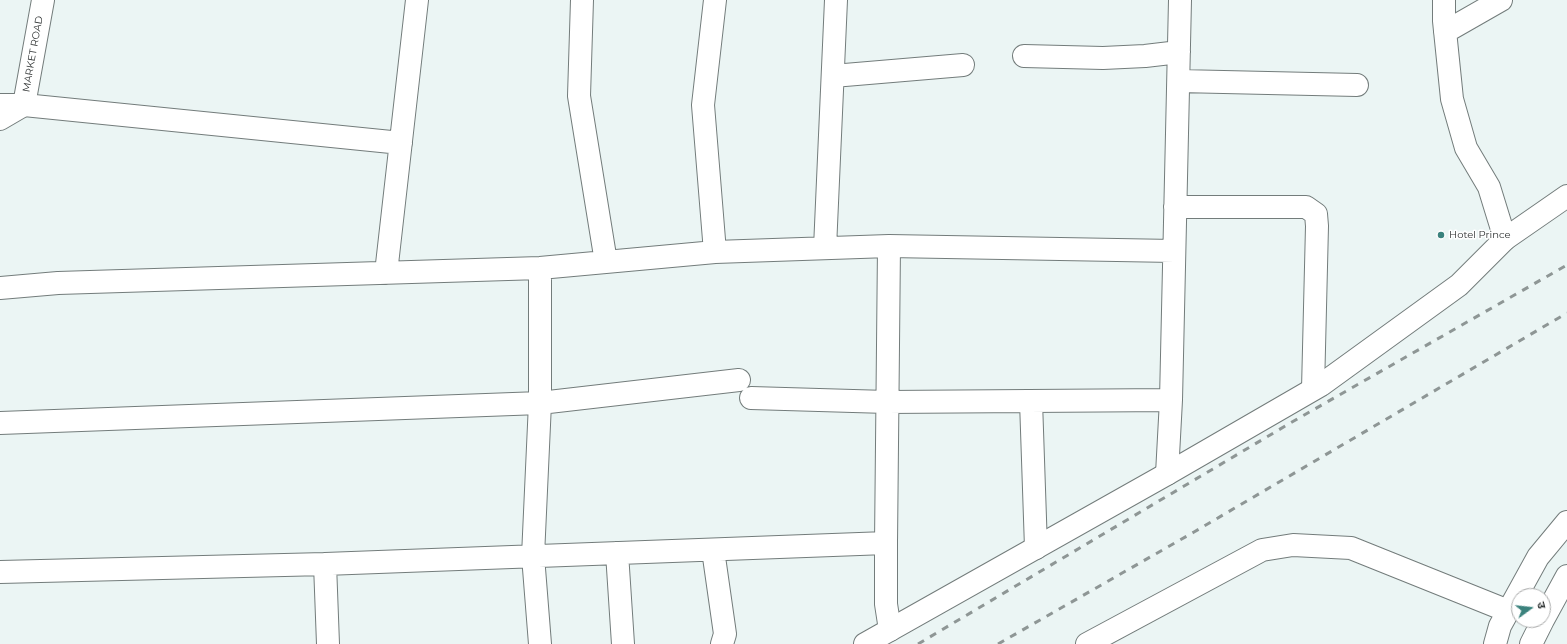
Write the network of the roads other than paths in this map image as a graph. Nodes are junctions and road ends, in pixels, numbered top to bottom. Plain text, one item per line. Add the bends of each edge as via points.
1 (43, 0) edge
2 (417, 0) edge
3 (582, 0) edge
4 (715, 0) edge
5 (836, 0) edge
6 (1180, 0) edge
7 (1444, 0) edge
8 (1501, 0) edge
9 (1445, 32) junction
10 (1179, 52) junction
11 (1024, 56) dead end
12 (963, 65) dead end
13 (833, 76) junction
14 (1178, 81) junction
15 (1357, 85) dead end
16 (0, 105) edge
17 (24, 105) junction
18 (0, 119) edge
19 (401, 144) junction
20 (1567, 196) edge
21 (1175, 207) junction
22 (1505, 240) junction
23 (889, 246) junction
24 (825, 248) junction
25 (1174, 251) junction
26 (715, 252) junction
27 (606, 262) junction
28 (540, 268) junction
29 (386, 273) junction
30 (0, 288) edge
31 (1313, 389) junction
32 (1171, 400) junction
33 (1031, 401) junction
34 (887, 402) junction
35 (540, 403) junction
36 (0, 423) edge
37 (1167, 474) junction
38 (1567, 522) edge
39 (886, 543) junction
40 (1036, 548) junction
41 (713, 550) junction
42 (616, 553) junction
43 (533, 556) junction
44 (325, 564) junction
45 (0, 572) edge
46 (1567, 578) edge
47 (1551, 606) edge
48 (1508, 611) junction
49 (1539, 628) edge
50 (890, 630) junction
51 (328, 644) edge
52 (540, 644) edge
53 (624, 644) edge
54 (722, 644) edge
55 (865, 644) edge
56 (1087, 644) edge
57 (1494, 644) edge
58 (1531, 644) edge

1 - 17 street, MARKET ROAD
2 - 19 street
3 - 27 street via 579,96
4 - 26 street via 703,106
5 - 13 street
6 - 10 street
7 - 9 street
8 - 9 street
9 - 22 street via 1452,99 1466,148 1489,187
10 - 11 street via 1103,58
10 - 14 street
12 - 13 street
13 - 24 street
14 - 15 street
14 - 21 street
16 - 17 street
17 - 18 street, MARKET ROAD
17 - 19 street
19 - 29 street
20 - 22 street
21 - 25 street
21 - 31 street via 1306,207 1316,214
22 - 31 street via 1459,285
23 - 24 street
23 - 25 street
23 - 34 street
24 - 26 street
25 - 32 street
26 - 27 street
27 - 28 street
28 - 29 street
28 - 35 street
29 - 30 street via 58,283
31 - 37 street
32 - 33 street
32 - 37 street
33 - 34 street
33 - 40 street
34 - 35 street via 745,389
34 - 39 street
35 - 36 street
35 - 43 street
37 - 40 street
38 - 48 street via 1538,557
39 - 41 street
39 - 50 street via 886,604
40 - 50 street
41 - 42 street
41 - 54 street via 725,634
42 - 43 street
42 - 53 street
43 - 44 street
43 - 52 street
44 - 45 street
44 - 51 street
46 - 47 street
48 - 56 street via 1351,548 1293,545 1262,550
48 - 57 street
49 - 58 street
50 - 55 street

